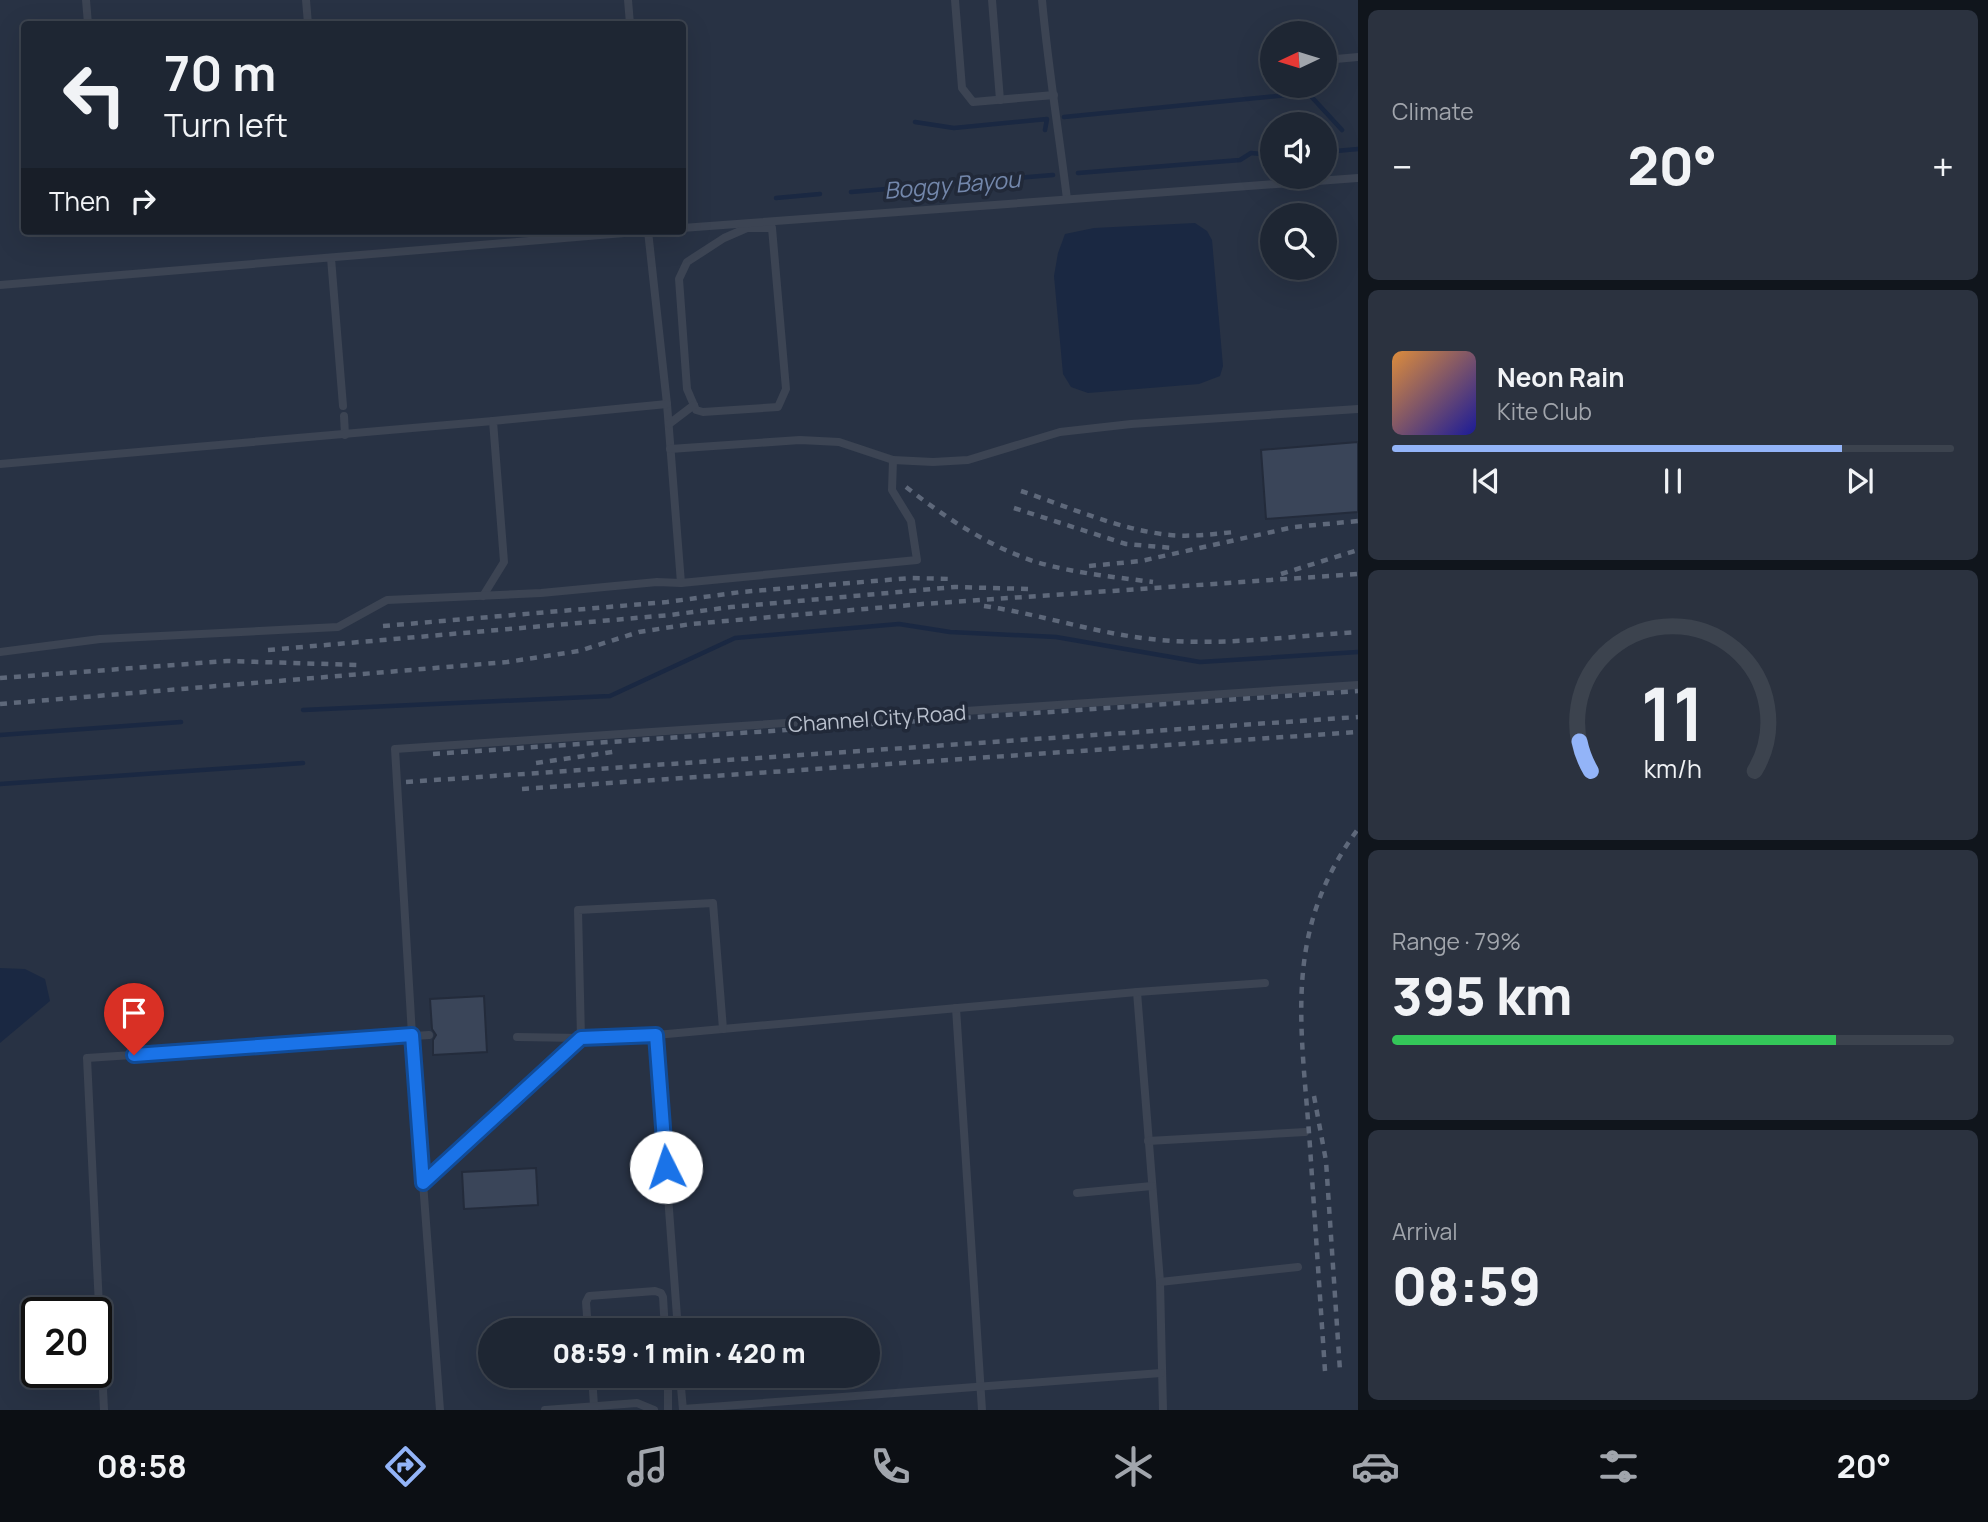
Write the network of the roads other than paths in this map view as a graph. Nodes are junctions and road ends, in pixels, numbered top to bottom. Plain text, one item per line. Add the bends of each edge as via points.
1 (86, 0) edge
2 (306, 0) edge
3 (628, 0) edge
4 (955, 0) edge
5 (992, 0) edge
6 (1042, 0) edge
7 (88, 21) edge
8 (308, 21) edge
9 (630, 21) edge
10 (1358, 57) edge
11 (1337, 59) edge
12 (1054, 95) junction
13 (1000, 100) junction
14 (1358, 178) edge
15 (1068, 200) junction
16 (771, 225) junction
17 (686, 229) edge
18 (601, 235) edge
19 (648, 235) edge
20 (331, 258) junction
21 (0, 285) edge
22 (667, 404) junction
23 (694, 405) junction
24 (343, 406) dead end
25 (1358, 409) edge
26 (344, 416) dead end
27 (493, 421) junction
28 (668, 424) junction
29 (345, 435) junction
30 (670, 449) junction
31 (894, 460) junction
32 (0, 464) edge
33 (681, 583) junction
34 (483, 596) junction
35 (0, 652) edge
36 (1358, 685) edge
37 (1265, 983) dead end
38 (1138, 992) junction
39 (956, 1008) junction
40 (723, 1029) junction
41 (412, 1035) junction
42 (429, 1035) dead end
43 (656, 1035) junction
44 (517, 1037) dead end
45 (581, 1038) junction
46 (1305, 1132) dead end
47 (1148, 1141) junction
48 (423, 1183) junction
49 (1152, 1186) junction
50 (1077, 1193) dead end
51 (1298, 1267) dead end
52 (1160, 1282) junction
53 (587, 1318) edge
54 (664, 1318) edge
55 (677, 1318) edge
56 (1161, 1373) junction
57 (980, 1385) junction
58 (593, 1388) edge
59 (668, 1388) edge
60 (681, 1388) edge
61 (594, 1406) junction
62 (683, 1409) edge
63 (104, 1410) edge
64 (440, 1410) edge
65 (545, 1410) edge
66 (654, 1410) edge
67 (668, 1410) edge
68 (982, 1410) edge
69 (1163, 1410) edge

1 - 7 lane
2 - 8 lane
3 - 9 lane
4 - 13 lane via 962,88 972,102
5 - 13 lane
6 - 12 lane
10 - 11 lane
12 - 13 lane
12 - 15 lane
14 - 15 lane
15 - 16 lane
16 - 17 lane
16 - 23 lane via 747,228 724,238 687,262 679,279 687,389
16 - 23 lane via 786,389 783,398 778,407 704,412
18 - 20 lane
19 - 22 lane
20 - 21 lane
20 - 24 lane
22 - 27 lane
22 - 28 lane
23 - 28 lane
25 - 31 lane via 1131,424 1060,432 968,460
26 - 29 lane
27 - 29 lane
27 - 34 lane via 504,562
28 - 30 lane
29 - 32 lane
30 - 31 lane via 800,440 839,442
30 - 33 lane
31 - 33 lane via 892,490 911,521 917,560
33 - 34 lane
34 - 35 lane via 387,600 338,627 100,639
36 - 41 lane, Channel City Road via 395,749
37 - 38 lane
38 - 39 lane
38 - 47 lane
39 - 40 lane
39 - 57 lane
40 - 43 lane
40 - 45 lane via 713,904 578,910
41 - 42 lane
41 - 48 lane
41 - 63 lane via 87,1058
43 - 45 lane
43 - 55 lane
44 - 45 lane
45 - 48 lane
46 - 47 lane
47 - 49 lane
48 - 64 lane
49 - 50 lane
49 - 52 lane
51 - 52 lane
52 - 56 lane
53 - 54 lane via 589,1296 654,1291 663,1297
56 - 57 lane
56 - 69 lane
57 - 62 lane
57 - 68 lane
58 - 61 lane
59 - 67 lane
60 - 62 lane
61 - 65 lane
61 - 66 lane via 637,1403

